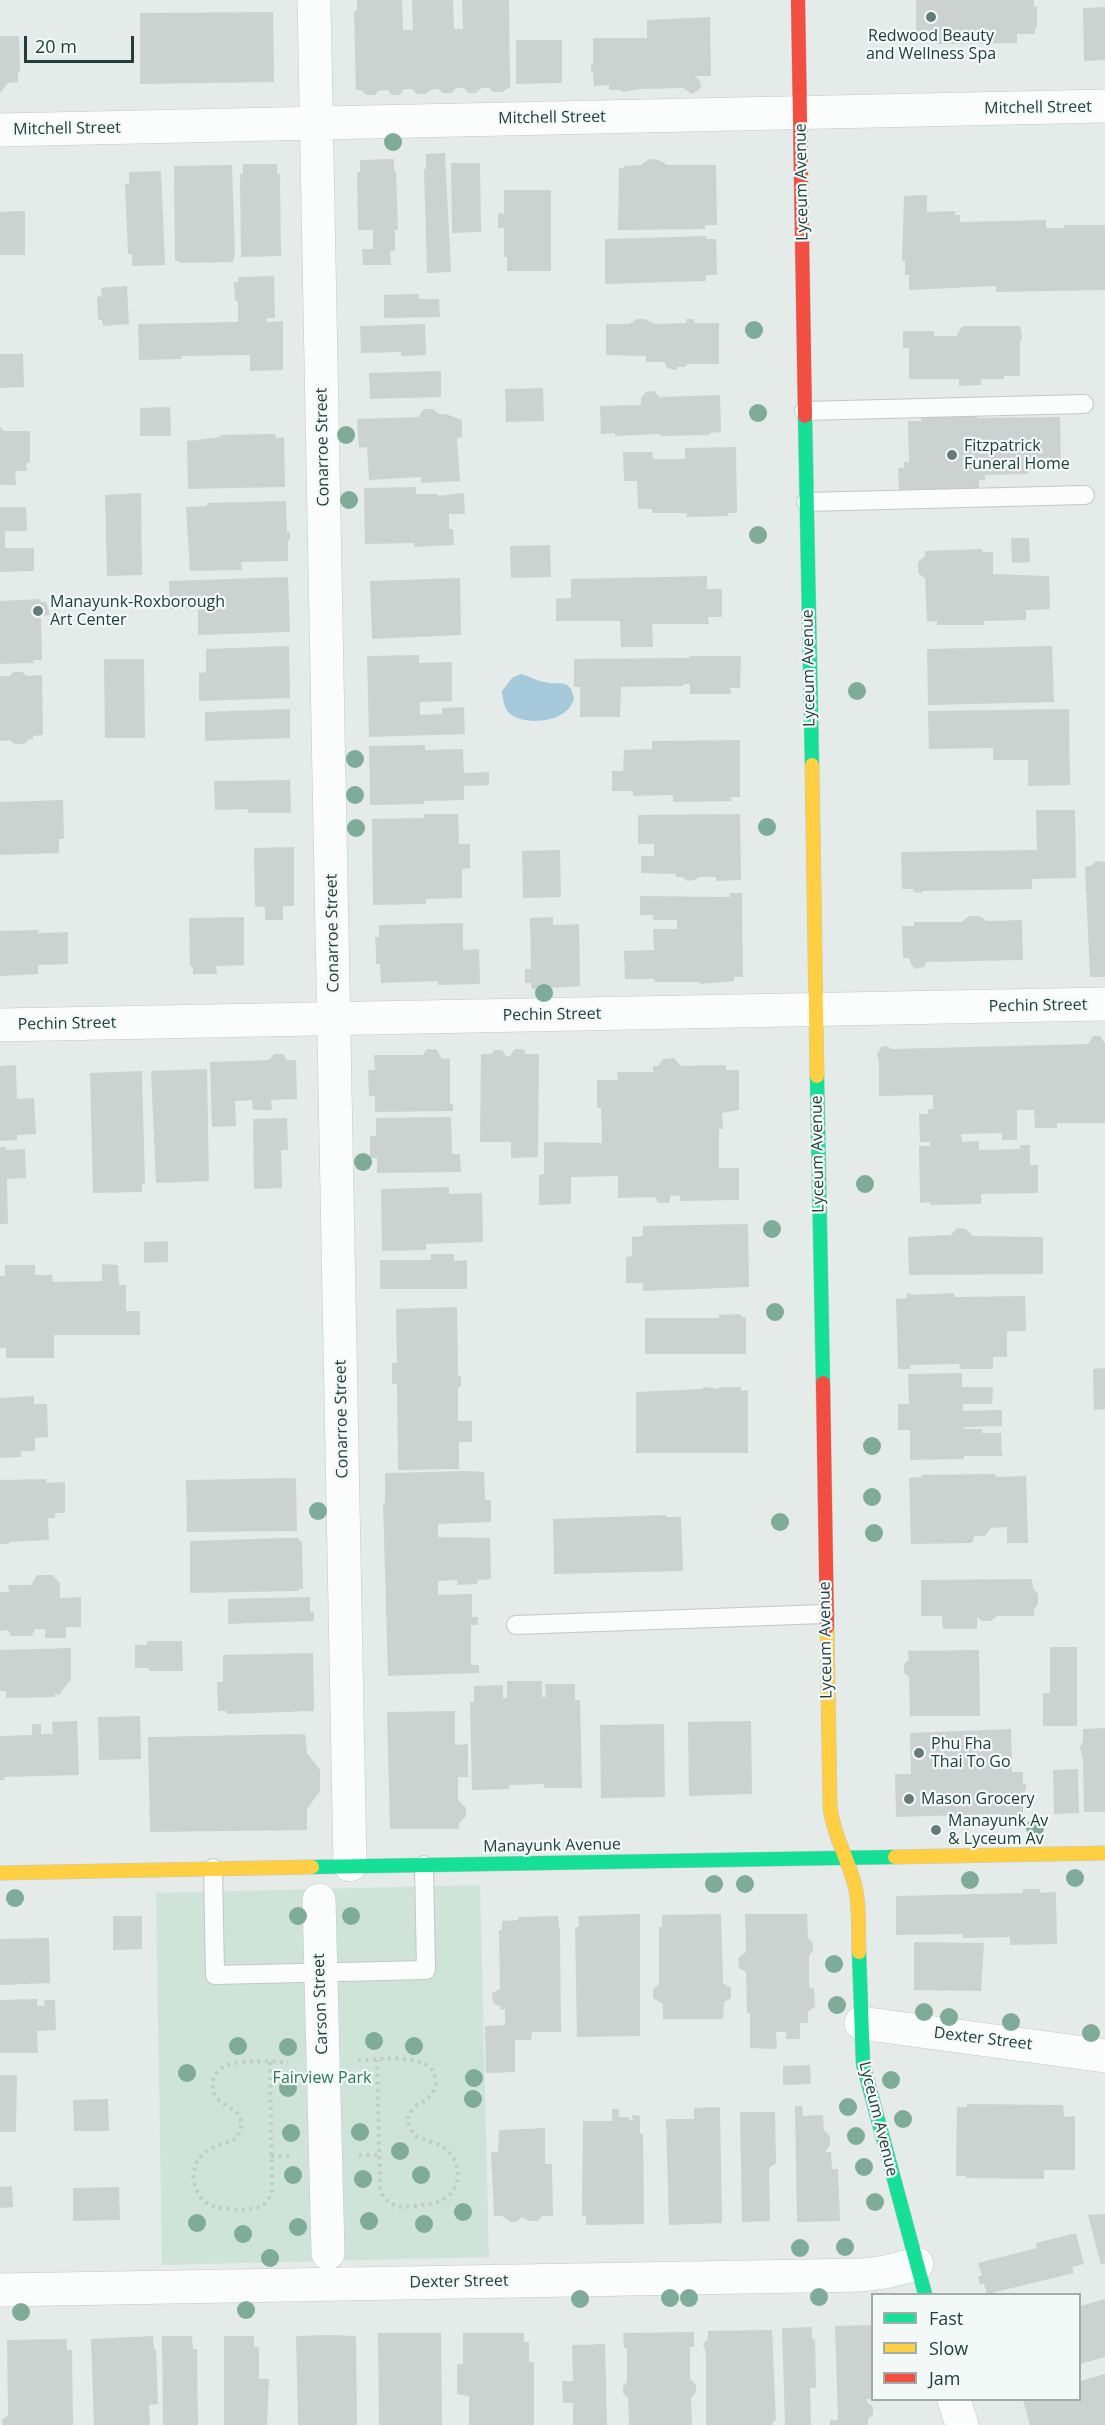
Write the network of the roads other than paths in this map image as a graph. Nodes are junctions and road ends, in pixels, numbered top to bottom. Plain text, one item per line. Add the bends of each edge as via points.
1 (314, 0) edge
2 (798, 0) edge
3 (1105, 106) edge
4 (801, 112) junction
5 (317, 123) junction
6 (0, 130) edge
7 (1084, 404) dead end
8 (804, 411) junction
9 (1085, 495) dead end
10 (806, 502) junction
11 (1105, 1004) edge
12 (815, 1010) junction
13 (335, 1018) junction
14 (0, 1025) edge
15 (825, 1614) junction
16 (516, 1625) dead end
17 (1105, 1853) edge
18 (846, 1857) junction
19 (350, 1865) junction
20 (424, 1865) junction
21 (213, 1868) junction
22 (0, 1873) edge
23 (319, 1900) dead end
24 (321, 1973) junction
25 (861, 2024) junction
26 (1105, 2055) edge
27 (328, 2253) dead end
28 (921, 2279) edge
29 (0, 2290) edge
30 (954, 2401) edge
31 (962, 2425) edge

1 - 5 street, Conarroe Street
2 - 4 street, Lyceum Avenue
3 - 4 street, Mitchell Street
4 - 5 street, Mitchell Street
4 - 8 street, Lyceum Avenue
5 - 6 street, Mitchell Street
5 - 13 street, Conarroe Street
7 - 8 lane
8 - 10 street, Lyceum Avenue
9 - 10 lane
10 - 12 street, Lyceum Avenue
11 - 12 street, Pechin Street
12 - 13 street, Pechin Street
12 - 15 street, Lyceum Avenue
13 - 14 street, Pechin Street
13 - 19 street, Conarroe Street
15 - 16 lane
15 - 18 street, Lyceum Avenue via 830,1806 832,1826
17 - 18 street, Manayunk Avenue
18 - 20 street, Manayunk Avenue
18 - 25 street, Lyceum Avenue via 857,1896
19 - 20 street, Manayunk Avenue
19 - 21 street, Manayunk Avenue
20 - 24 lane via 426,1970
21 - 22 street, Manayunk Avenue
21 - 24 lane via 215,1975
23 - 24 street, Carson Street
24 - 27 street, Carson Street
25 - 26 street, Dexter Street
25 - 28 street, Lyceum Avenue via 867,2084
28 - 29 street, Dexter Street via 885,2272
30 - 31 street

